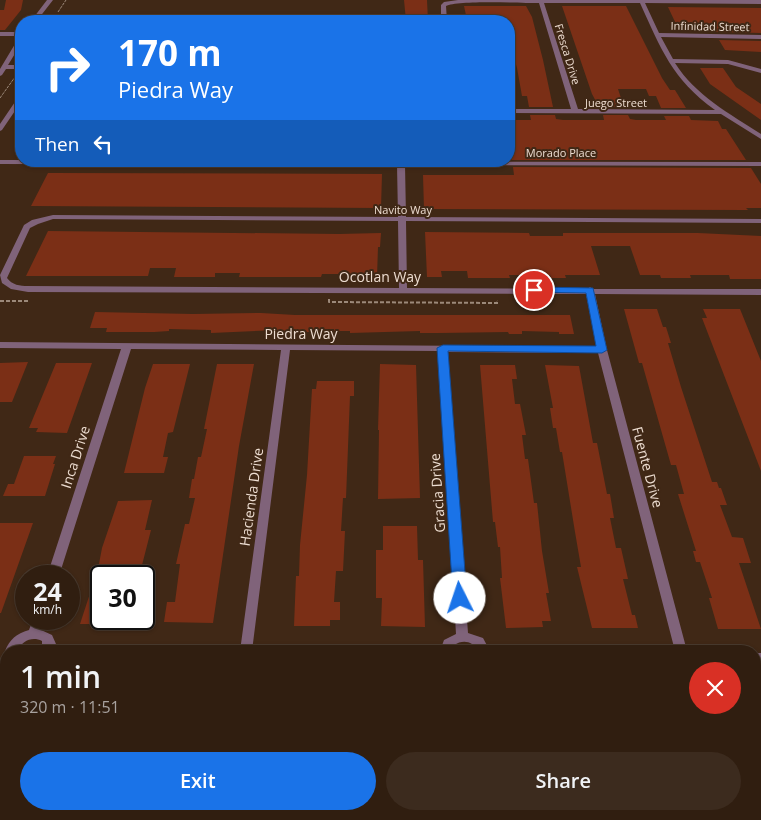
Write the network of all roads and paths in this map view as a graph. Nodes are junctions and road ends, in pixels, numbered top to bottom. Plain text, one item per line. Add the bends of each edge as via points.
1 (50, 0) edge
2 (641, 1) edge
3 (541, 2) junction
4 (761, 2) edge
5 (39, 15) edge
6 (443, 15) edge
7 (0, 34) edge
8 (15, 34) edge
9 (658, 35) junction
10 (761, 37) edge
11 (15, 49) edge
12 (672, 61) junction
13 (15, 68) edge
14 (761, 71) edge
15 (1, 72) edge
16 (15, 76) edge
17 (0, 98) edge
18 (15, 104) edge
19 (515, 111) edge
20 (575, 112) junction
21 (723, 112) junction
22 (4, 118) edge
23 (0, 129) edge
24 (761, 137) edge
25 (0, 162) edge
26 (15, 162) edge
27 (515, 163) edge
28 (761, 164) edge
29 (401, 167) edge
30 (401, 220) junction
31 (761, 221) edge
32 (5, 283) joint
33 (403, 290) junction
34 (590, 290) junction
35 (759, 295) edge
36 (0, 345) edge
37 (127, 346) junction
38 (286, 347) junction
39 (443, 348) junction
40 (602, 350) junction
41 (56, 565) edge
42 (35, 630) edge
43 (34, 634) junction
44 (462, 636) junction
45 (14, 645) edge
46 (50, 645) edge
47 (247, 645) edge
48 (448, 645) edge
49 (482, 645) edge
50 (679, 645) edge

1 - 5 street
2 - 3 street
2 - 4 street
2 - 9 street
3 - 6 street via 446,3 442,6
3 - 20 street, Fresca Drive
7 - 8 street
9 - 10 street, Infinidad Street
9 - 12 street
11 - 15 street
12 - 14 street via 728,62
12 - 21 street via 685,82
13 - 15 street
16 - 17 path
18 - 22 street
19 - 20 street, Juego Street
20 - 21 street, Juego Street
21 - 24 street
22 - 23 street
25 - 26 street, Morado Place
27 - 28 street, Morado Place
29 - 30 street
30 - 31 street, Navito Way
30 - 32 street, Navito Way via 45,218 27,227 4,274
30 - 33 street
32 - 33 street, Ocotlan Way via 28,289
33 - 34 street, Ocotlan Way
34 - 35 street, Ocotlan Way
34 - 40 street, Fuente Drive
36 - 37 street, Piedra Way
37 - 38 street, Piedra Way
37 - 41 street, Inca Drive
38 - 39 street, Piedra Way
38 - 47 street, Hacienda Drive
39 - 40 street, Piedra Way
39 - 44 street, Gracia Drive
40 - 50 street, Fuente Drive
42 - 43 street
43 - 45 street via 21,637
43 - 46 street via 48,639
44 - 48 street
44 - 49 street via 475,639

